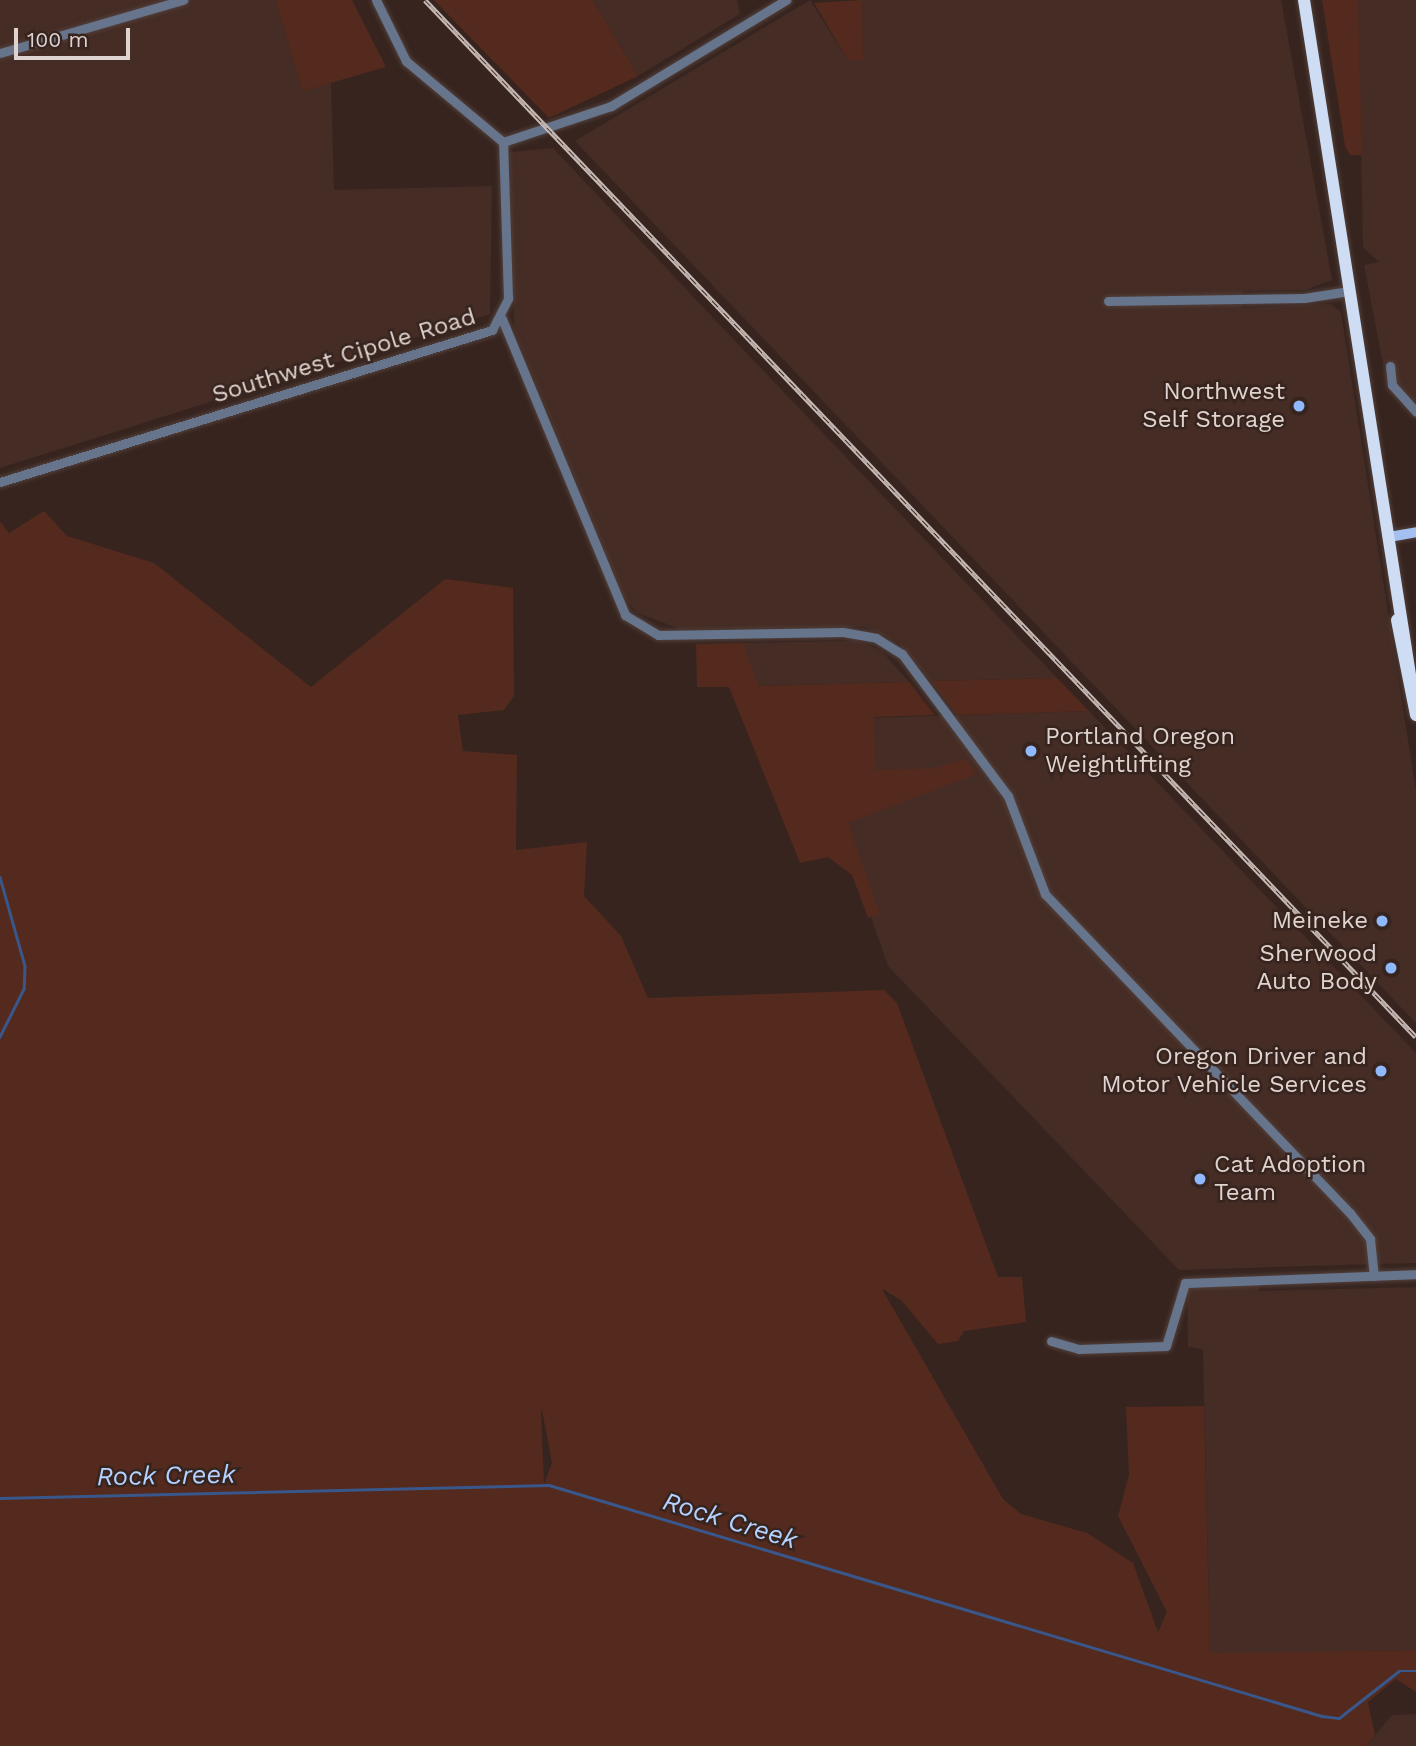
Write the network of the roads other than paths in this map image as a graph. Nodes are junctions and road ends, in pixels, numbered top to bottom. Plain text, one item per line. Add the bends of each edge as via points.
1 (183, 0) edge
2 (376, 0) edge
3 (786, 0) edge
4 (1304, 0) edge
5 (0, 53) edge
6 (503, 142) junction
7 (1349, 291) junction
8 (1108, 301) dead end
9 (502, 319) junction
10 (1390, 366) dead end
11 (1416, 412) edge
12 (0, 482) edge
13 (1416, 532) edge
14 (1389, 537) junction
15 (1416, 715) edge
16 (1416, 1274) edge
17 (1374, 1276) junction
18 (1051, 1341) dead end

1 - 5 street
2 - 6 street via 406,61
3 - 6 street via 611,106
4 - 7 highway
6 - 9 street, Southwest Cipole Road via 508,289
7 - 8 street via 1304,298
7 - 14 highway
9 - 12 street, Southwest Cipole Road via 472,338
9 - 17 street via 625,615 658,635 843,632 876,638 902,654 1009,796 1045,894 1350,1213 1370,1239
10 - 11 street via 1392,385
13 - 14 main road
14 - 15 highway
16 - 17 street
17 - 18 street via 1185,1283 1166,1346 1079,1349

